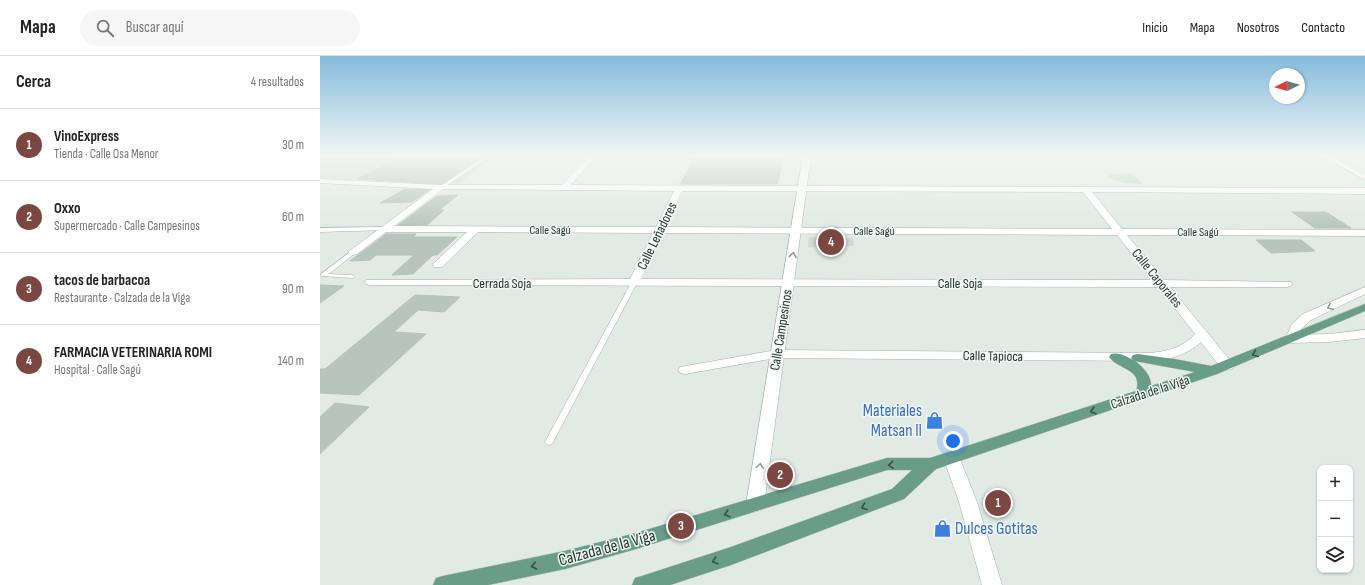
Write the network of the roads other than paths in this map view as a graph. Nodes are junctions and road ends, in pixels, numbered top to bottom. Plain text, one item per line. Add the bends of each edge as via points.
1 (452, 180) edge
2 (572, 180) edge
3 (804, 180) edge
4 (320, 181) edge
5 (441, 187) junction
6 (564, 188) junction
7 (679, 188) junction
8 (803, 189) junction
9 (1086, 190) junction
10 (1365, 191) edge
11 (384, 229) junction
12 (320, 230) edge
13 (476, 230) junction
14 (659, 230) junction
15 (796, 231) junction
16 (1120, 232) junction
17 (1365, 233) edge
18 (353, 252) joint
19 (438, 265) dead end
20 (352, 277) dead end
21 (370, 282) dead end
22 (634, 283) junction
23 (788, 283) junction
24 (1162, 284) junction
25 (1287, 284) dead end
26 (1365, 290) edge
27 (1365, 307) edge
28 (1202, 334) junction
29 (1365, 334) edge
30 (1291, 339) junction
31 (776, 354) junction
32 (1116, 357) junction
33 (1138, 358) junction
34 (1227, 366) junction
35 (685, 370) dead end
36 (1212, 371) junction
37 (1141, 395) junction
38 (549, 442) dead end
39 (950, 457) junction
40 (930, 464) junction
41 (755, 505) junction
42 (443, 585) edge
43 (642, 585) edge
44 (992, 585) edge

1 - 5 lane
2 - 6 street
3 - 8 street, Calle Campesinos
4 - 5 street
5 - 6 street
5 - 11 street
6 - 7 street
7 - 8 street
7 - 14 street, Calle Leñadores
8 - 9 street
8 - 15 street, Calle Campesinos
9 - 10 street
9 - 16 street, Calle Caporales
11 - 12 lane
11 - 13 street, Calle Sagú
11 - 18 street
13 - 14 street, Calle Sagú
13 - 19 street
14 - 15 street, Calle Sagú
14 - 22 street, Calle Leñadores
15 - 16 street, Calle Sagú
23 -> 15 street, Calle Campesinos
16 - 17 street, Calle Sagú
16 - 24 street, Calle Caporales
18 - 20 lane via 323,276
21 - 22 street, Cerrada Soja
22 - 23 street, Calle Soja
22 - 38 lane
23 - 24 street, Calle Soja
23 - 31 street, Calle Campesinos
24 - 25 street, Calle Soja
24 - 28 street, Calle Caporales
26 -> 30 street via 1307,317 1296,327
27 - 30 main road, Calzada de la Viga
28 - 33 street, Calle Tapioca via 1190,347 1181,351
28 - 34 street, Calle Caporales
29 - 30 street
30 -> 34 main road, Calzada de la Viga
31 - 32 street, Calle Tapioca
31 - 35 street, Calle Tapioca
41 -> 31 street, Calle Campesinos
32 - 33 street, Calle Tapioca
32 - 37 main road via 1135,368 1143,379 1145,385
33 - 36 main road via 1174,362
34 - 36 main road, Calzada de la Viga
36 - 37 main road, Calzada de la Viga
37 -> 39 main road, Calzada de la Viga
39 - 40 main road, Calzada de la Viga
39 - 44 street via 968,502
40 -> 41 main road, Calzada de la Viga via 888,464
40 -> 43 main road, Calzada de la Viga via 898,494 731,556
41 -> 42 main road, Calzada de la Viga via 565,560

